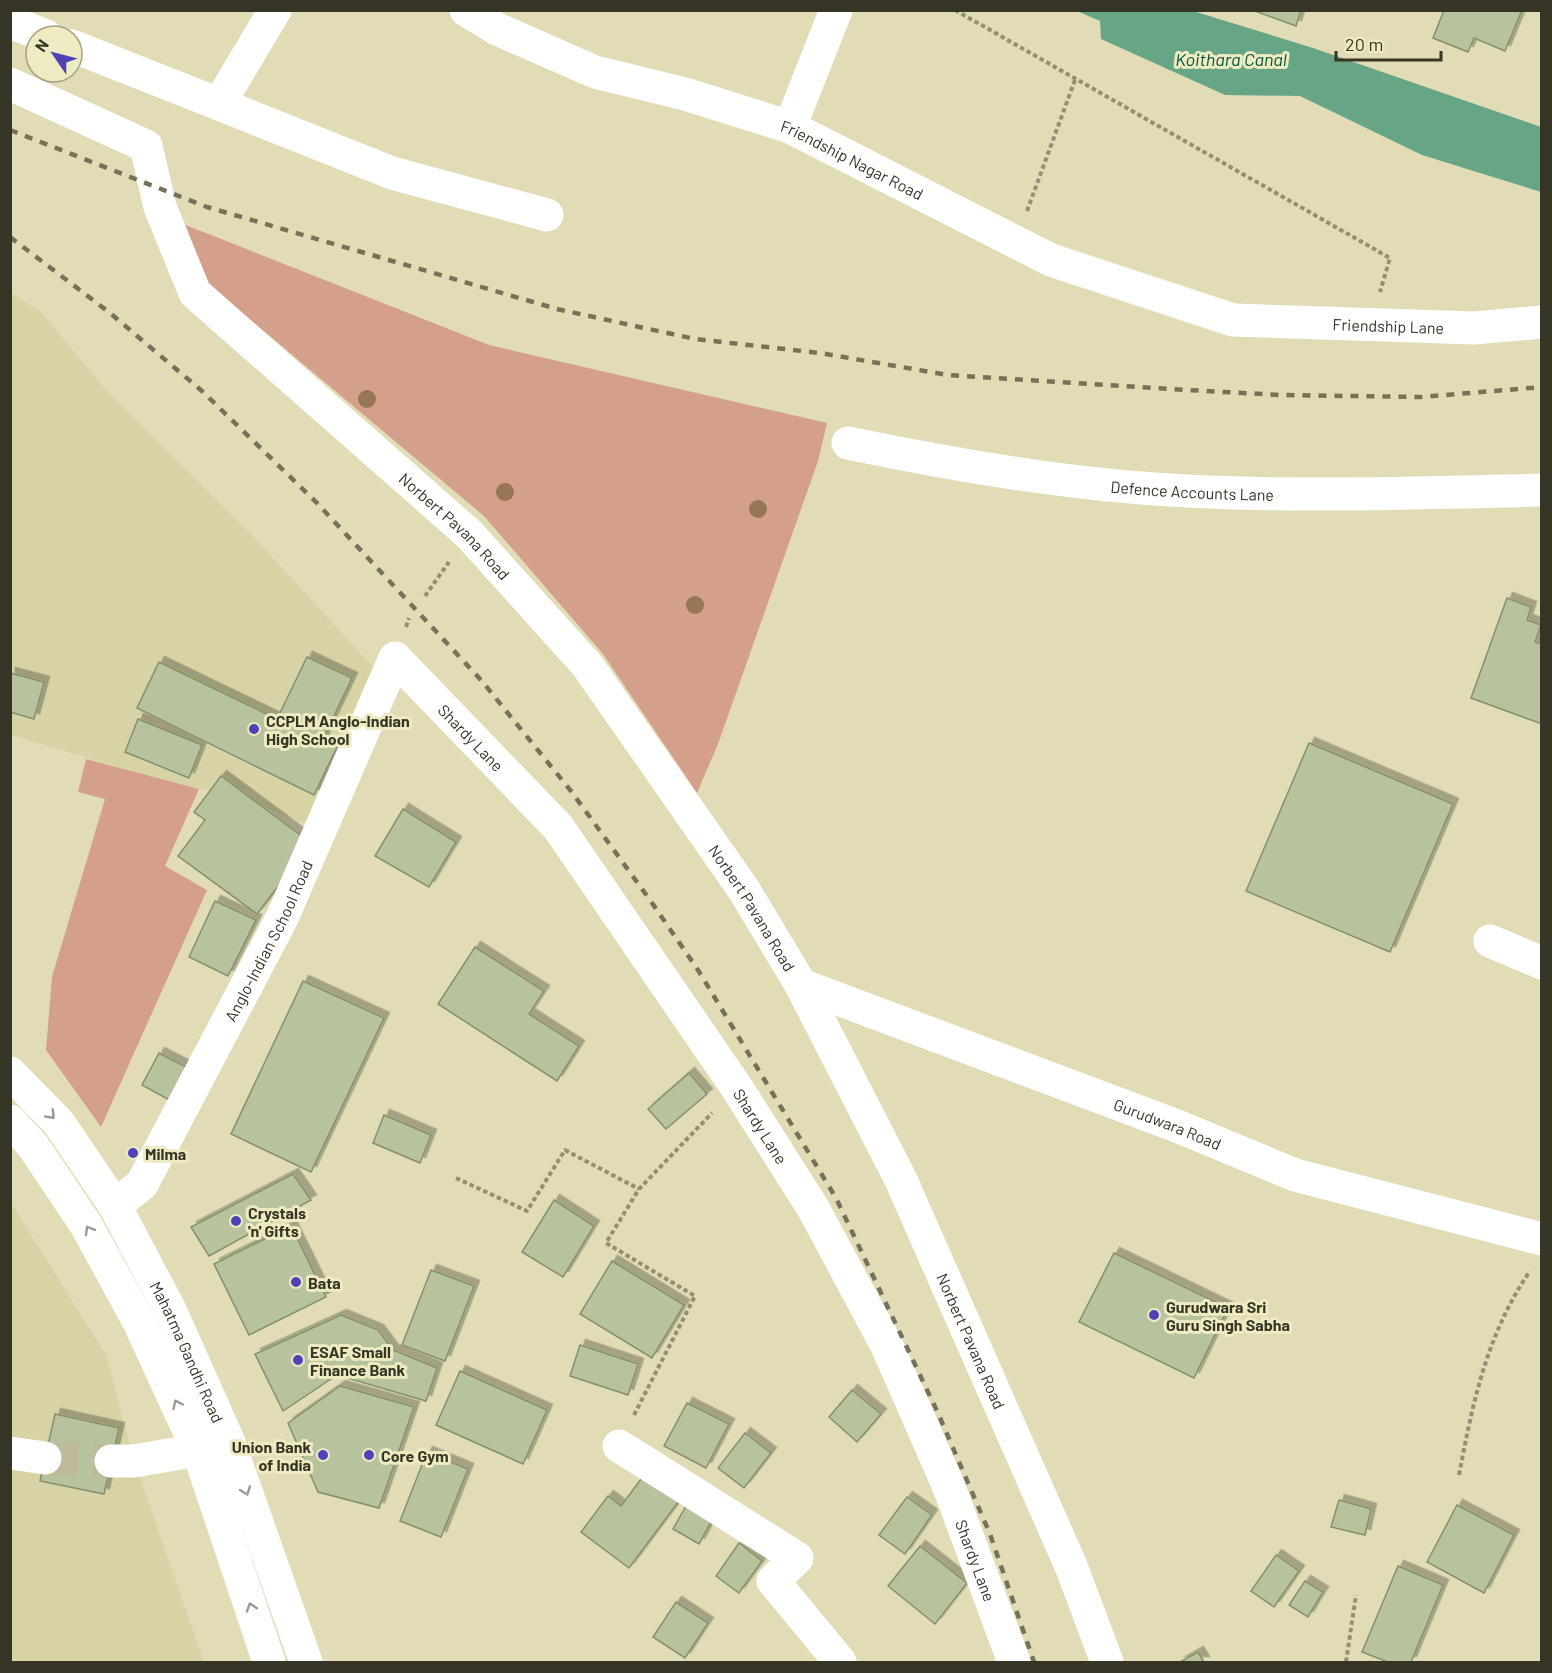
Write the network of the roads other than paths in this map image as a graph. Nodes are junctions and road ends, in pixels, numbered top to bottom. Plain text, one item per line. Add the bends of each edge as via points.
1 (275, 10) edge
2 (466, 10) edge
3 (836, 10) edge
4 (10, 22) edge
5 (24, 27) edge
6 (84, 51) edge
7 (10, 84) edge
8 (219, 104) junction
9 (790, 127) junction
10 (547, 215) dead end
11 (1233, 320) joint
12 (1542, 322) edge
13 (848, 443) dead end
14 (1542, 490) edge
15 (395, 658) joint
16 (1491, 941) dead end
17 (1542, 963) edge
18 (801, 985) junction
19 (10, 1073) edge
20 (10, 1121) edge
21 (115, 1206) junction
22 (1538, 1251) edge
23 (213, 1445) junction
24 (619, 1446) road end
25 (10, 1453) edge
26 (45, 1458) tunnel mouth
27 (111, 1461) tunnel mouth
28 (269, 1662) edge
29 (306, 1662) edge
30 (840, 1662) edge
31 (1014, 1662) edge
32 (1107, 1662) edge

1 - 8 street
2 - 9 street, Friendship Nagar Road via 497,30 595,72 685,94
3 - 9 street
4 - 5 street
6 - 8 street
7 - 18 street, Norbert Pavana Road via 146,146 160,207 195,293 469,534 587,665 750,887
8 - 10 street via 392,173
9 - 11 street, Friendship Nagar Road via 1051,260
11 - 12 street, Friendship Lane via 1474,328
13 - 14 street, Defence Accounts Lane via 953,465 1153,489 1350,495
15 - 21 street, Anglo-Indian School Road via 282,918 142,1184
15 - 31 street, Shardy Lane via 558,827 737,1088 813,1208 887,1346 949,1487
16 - 17 street
18 - 22 street, Gurudwara Road via 1177,1126 1295,1175
18 - 32 street, Norbert Pavana Road via 920,1223 1071,1566
19 -> 21 street, Mahatma Gandhi Road via 59,1123
23 -> 20 street, Mahatma Gandhi Road via 86,1225 33,1146
21 - 23 street, Mahatma Gandhi Road via 171,1310
23 - 27 street via 134,1461
28 -> 23 street, Mahatma Gandhi Road
23 -> 29 street, Mahatma Gandhi Road
24 - 30 street via 797,1558 773,1581
25 - 26 street

